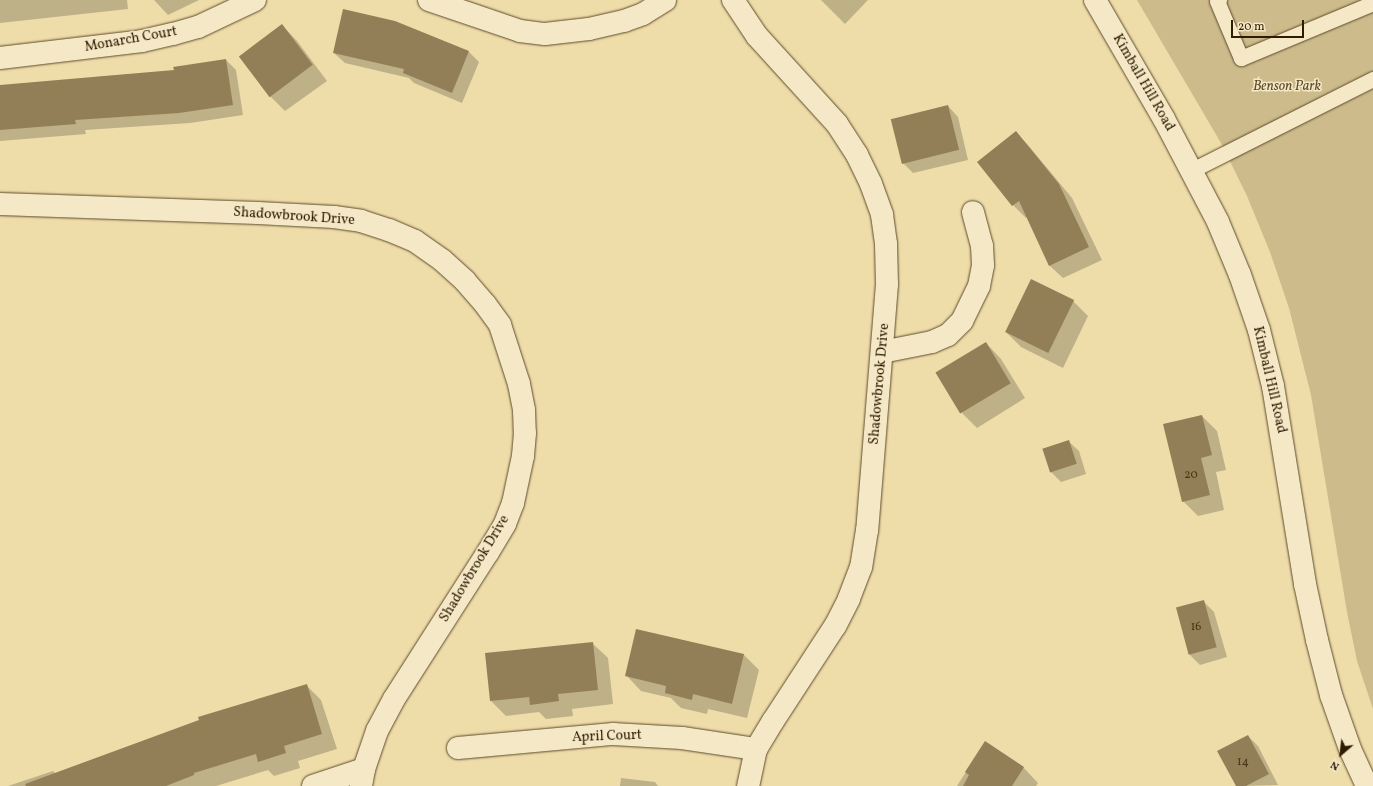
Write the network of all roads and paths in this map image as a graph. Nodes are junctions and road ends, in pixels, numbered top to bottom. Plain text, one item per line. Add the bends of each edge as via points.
1 (255, 0) edge
2 (429, 0) edge
3 (665, 0) edge
4 (733, 0) edge
5 (1095, 0) edge
6 (1219, 0) edge
7 (1373, 3) edge
8 (0, 58) edge
9 (1373, 79) edge
10 (1192, 170) junction
11 (0, 204) edge
12 (973, 212) dead end
13 (882, 352) junction
14 (458, 748) dead end
15 (756, 749) junction
16 (362, 778) edge
17 (312, 786) edge
18 (748, 786) edge
19 (1367, 786) edge

1 - 8 street, Monarch Court via 198,27 173,34 142,41
2 - 3 street via 520,31 545,34 589,29 624,21 643,14
4 - 13 street, Shadowbrook Drive via 757,36 836,124 857,155 871,184 882,215 886,244 887,284
5 - 10 street, Kimball Hill Road
6 - 7 lane via 1217,1 1241,58
9 - 10 lane
10 - 19 street, Kimball Hill Road via 1218,222 1259,330 1273,386 1305,584 1317,640 1350,749
11 - 16 street, Shadowbrook Drive via 334,217 361,221 415,241 442,260 465,281 500,325 519,384 524,410 523,456 513,503 505,524 488,552 394,699 377,731
12 - 13 street via 982,246 983,265 979,286 962,321 948,335 932,342
13 - 15 street, Shadowbrook Drive via 868,530 861,567 835,626
14 - 15 street, April Court via 613,734 682,738
15 - 18 street, Shadowbrook Drive
16 - 17 street

